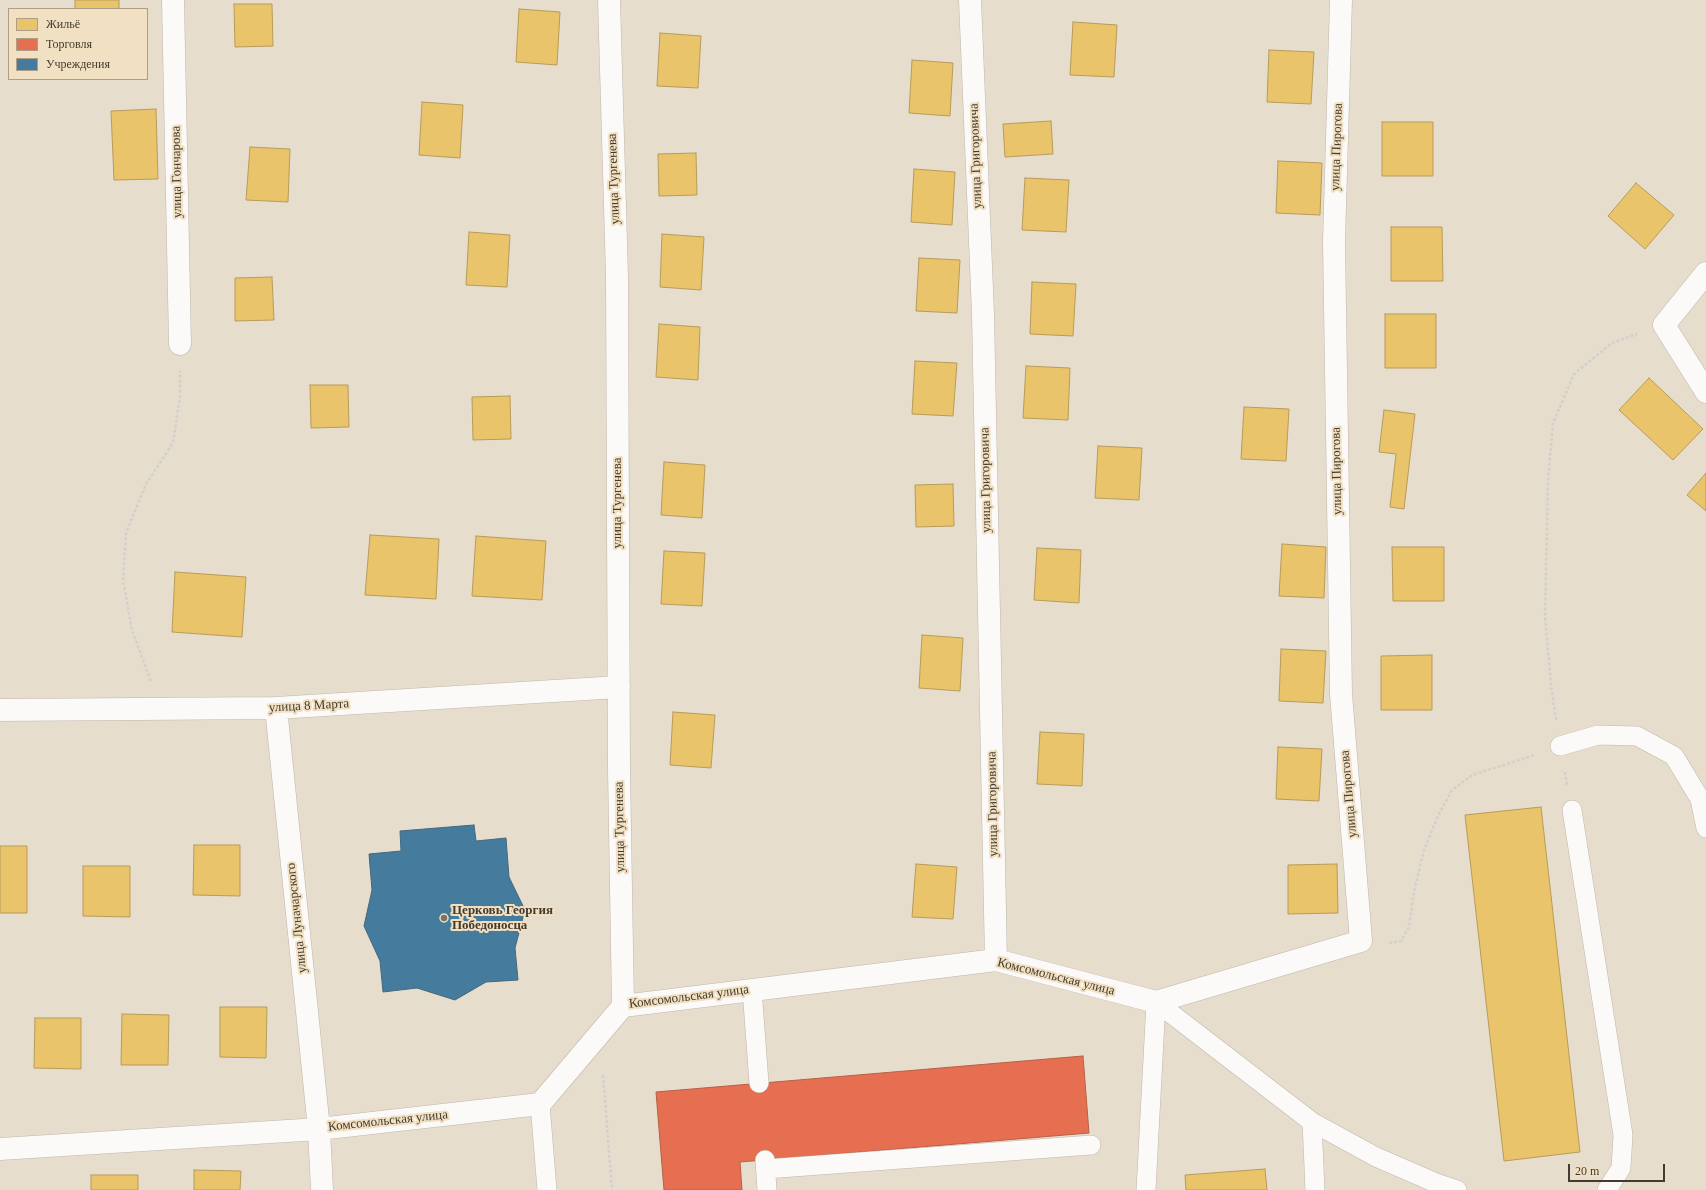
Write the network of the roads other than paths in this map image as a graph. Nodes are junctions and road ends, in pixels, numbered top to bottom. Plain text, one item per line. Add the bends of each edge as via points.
1 (173, 0) edge
2 (609, 0) edge
3 (970, 0) edge
4 (1341, 0) edge
5 (1706, 273) edge
6 (180, 344) road end
7 (1706, 392) edge
8 (618, 687) junction
9 (276, 708) junction
10 (0, 710) edge
11 (1560, 746) road end
12 (1572, 810) road end
13 (1706, 828) edge
14 (996, 960) junction
15 (752, 989) junction
16 (1156, 1002) junction
17 (622, 1006) junction
18 (759, 1083) dead end
19 (540, 1104) junction
20 (1312, 1122) junction
21 (319, 1129) junction
22 (1091, 1145) dead end
23 (0, 1149) edge
24 (322, 1190) edge
25 (547, 1190) edge
26 (767, 1190) edge
27 (1146, 1190) edge
28 (1315, 1190) edge
29 (1457, 1190) edge
30 (1607, 1190) edge

1 - 6 street, улица Гончарова
2 - 8 street, улица Тургенева via 617,276
3 - 14 street, улица Григоровича via 983,314
4 - 16 street, улица Пирогова via 1334,242 1341,694 1361,941
5 - 7 street via 1664,325
8 - 9 street, улица 8 Марта
8 - 17 street, улица Тургенева
9 - 10 street, улица 8 Марта
9 - 21 street, улица Луначарского
11 - 13 lane via 1598,735 1637,736 1674,756 1700,799
12 - 30 lane via 1623,1135 1621,1168
14 - 15 street, Комсомольская улица
14 - 16 street, Комсомольская улица
15 - 17 street, Комсомольская улица
15 - 18 lane
16 - 20 lane
16 - 27 lane
17 - 19 street, Комсомольская улица
19 - 21 street, Комсомольская улица
19 - 25 lane
20 - 28 lane
20 - 29 lane via 1376,1156
21 - 23 street, Комсомольская улица
21 - 24 street, улица Луначарского
22 - 26 lane via 766,1165

